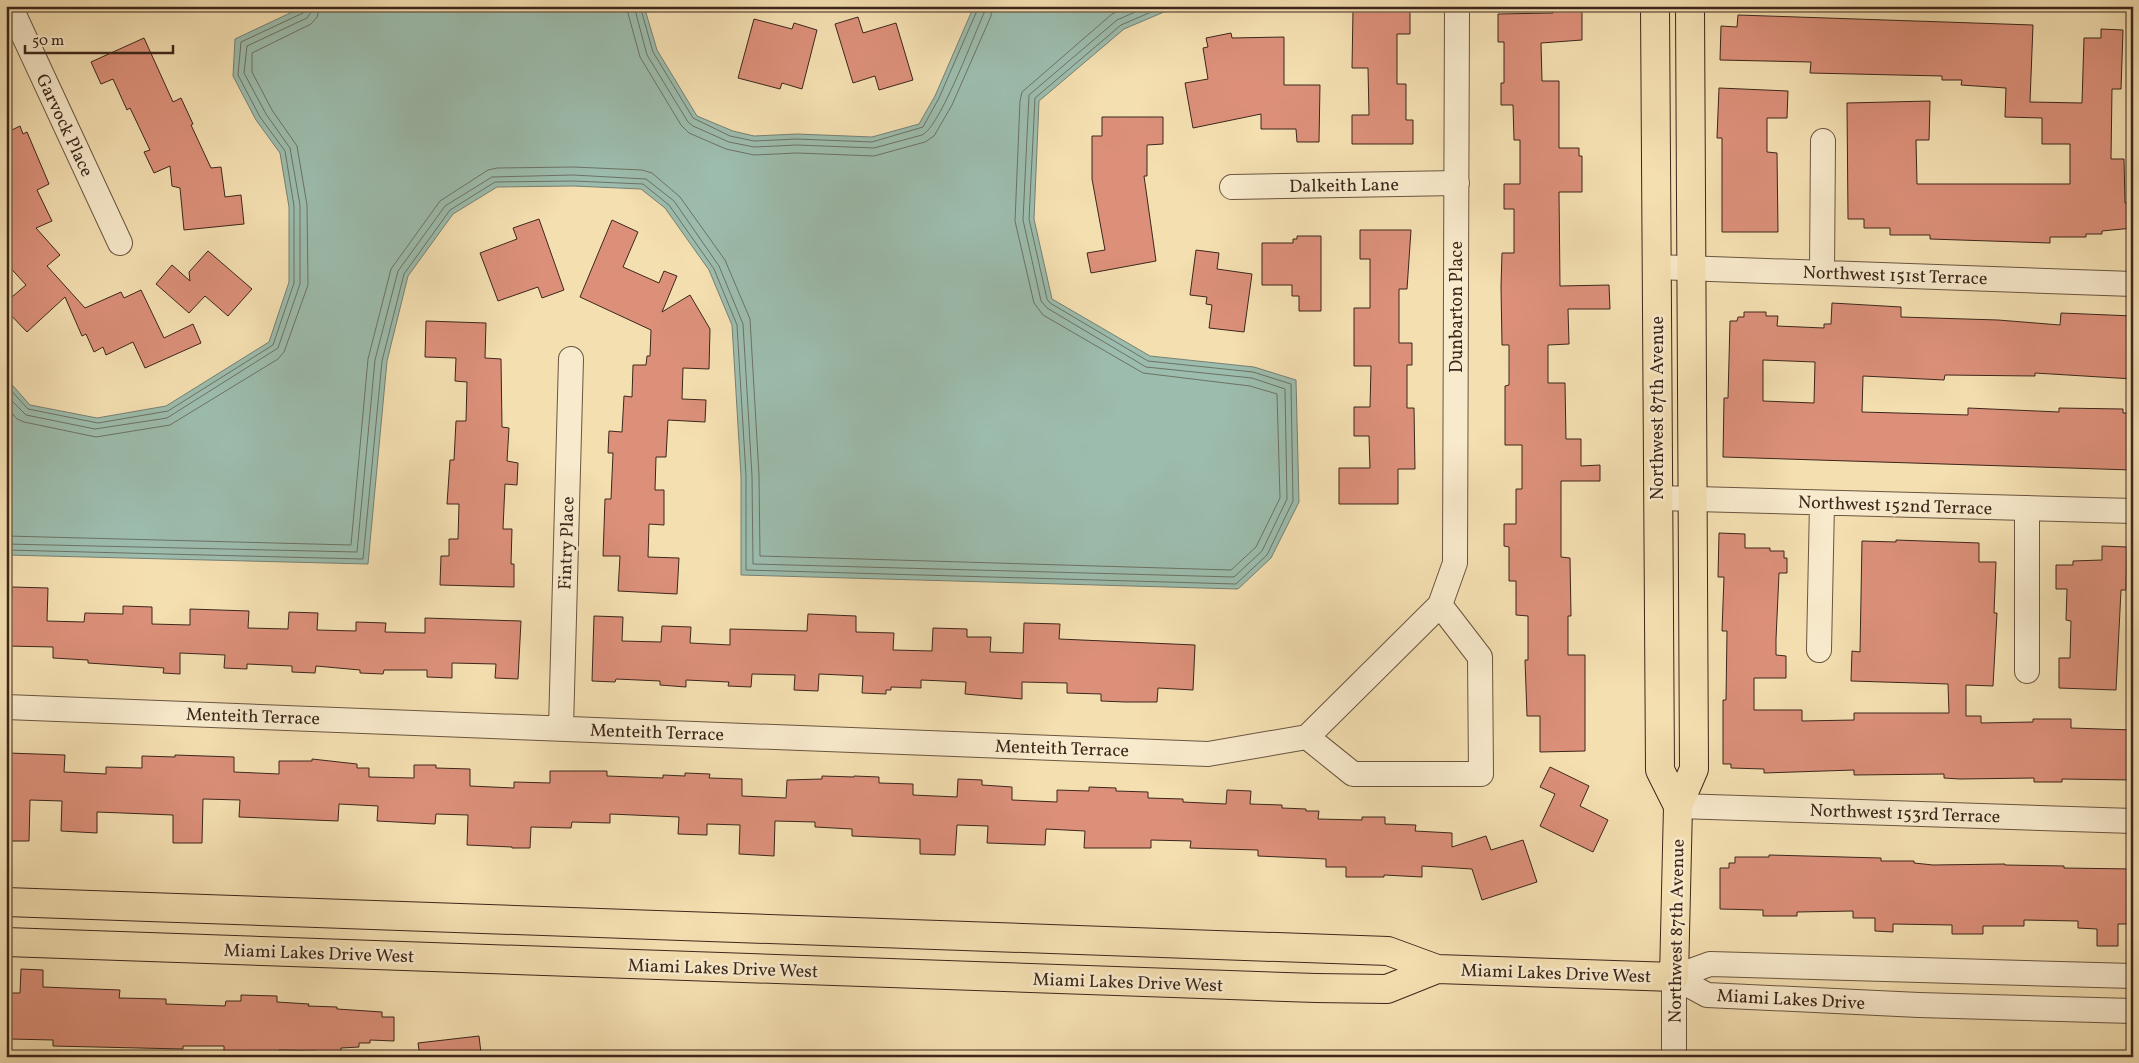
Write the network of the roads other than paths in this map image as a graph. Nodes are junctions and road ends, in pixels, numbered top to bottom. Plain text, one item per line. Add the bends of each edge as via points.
1 (10, 6) edge
2 (1458, 6) edge
3 (1655, 6) edge
4 (1690, 6) edge
5 (1823, 141) dead end
6 (1457, 183) junction
7 (1232, 187) dead end
8 (120, 243) dead end
9 (1656, 268) junction
10 (1692, 268) junction
11 (1822, 272) junction
12 (2133, 284) edge
13 (571, 359) dead end
14 (1658, 498) junction
15 (1693, 499) junction
16 (1822, 503) junction
17 (2027, 508) junction
18 (2133, 511) edge
19 (1440, 605) junction
20 (1820, 650) dead end
21 (2026, 671) dead end
22 (6, 707) edge
23 (561, 728) junction
24 (1307, 737) junction
25 (1678, 806) junction
26 (2133, 821) edge
27 (6, 902) edge
28 (6, 942) edge
29 (1437, 970) junction
30 (2133, 976) edge
31 (1674, 977) junction
32 (2133, 1011) edge
33 (1674, 1057) edge

1 - 8 street, Garvock Place
2 - 6 street, Dunbarton Place
3 - 9 main road, Northwest 87th Avenue
4 - 10 main road, Northwest 87th Avenue
5 - 11 street
6 - 7 street, Dalkeith Lane
6 - 19 street, Dunbarton Place via 1455,563
9 - 10 street, Northwest 151st Terrace
9 - 14 main road, Northwest 87th Avenue
10 - 11 street, Northwest 151st Terrace
10 - 15 main road, Northwest 87th Avenue
11 - 12 street, Northwest 151st Terrace
13 - 23 street, Fintry Place
14 - 15 street, Northwest 152nd Terrace
14 - 25 main road, Northwest 87th Avenue via 1660,770
15 - 16 street, Northwest 152nd Terrace
15 - 25 main road, Northwest 87th Avenue via 1694,769
16 - 17 street, Northwest 152nd Terrace
16 - 20 street
17 - 18 street, Northwest 152nd Terrace
17 - 21 street
19 - 24 street, Dunbarton Place
19 - 24 street via 1480,657 1481,774 1353,774
22 - 23 street, Menteith Terrace
23 - 24 street, Menteith Terrace via 1208,754
25 - 26 street, Northwest 153rd Terrace
25 - 31 main road, Northwest 87th Avenue
27 - 29 main road, Miami Lakes Drive West via 1388,951
28 - 29 main road, Miami Lakes Drive West via 1325,988 1387,989
29 - 31 main road, Miami Lakes Drive West
30 - 31 street, Miami Lakes Drive via 1710,964
31 - 32 street, Miami Lakes Drive via 1707,995
31 - 33 street, Northwest 87th Avenue

